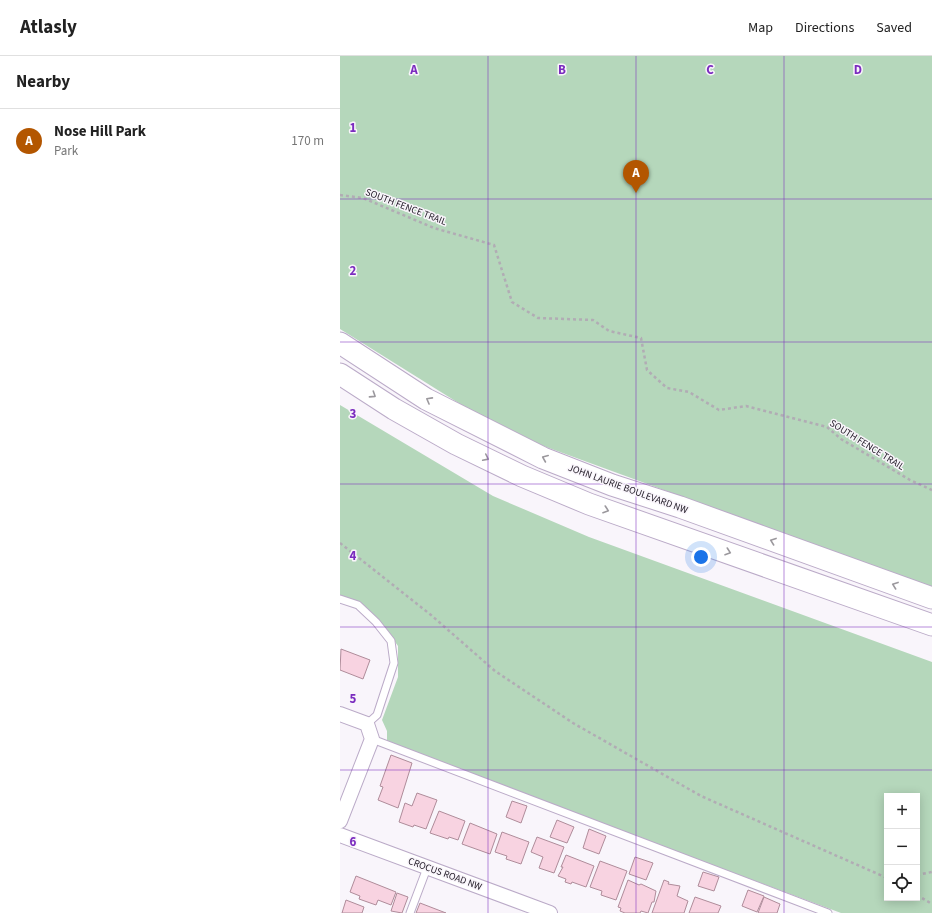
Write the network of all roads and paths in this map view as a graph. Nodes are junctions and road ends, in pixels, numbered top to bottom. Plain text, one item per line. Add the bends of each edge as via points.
1 (340, 195) edge
2 (340, 343) edge
3 (340, 374) edge
4 (932, 490) edge
5 (340, 543) edge
6 (932, 598) edge
7 (340, 599) edge
8 (871, 602) junction
9 (932, 625) edge
10 (932, 633) edge
11 (340, 714) edge
12 (367, 724) junction
13 (372, 739) junction
14 (340, 820) edge
15 (340, 836) edge
16 (427, 868) junction
17 (932, 872) edge
18 (920, 874) edge
19 (884, 877) edge
20 (920, 897) edge
21 (932, 904) edge
22 (410, 913) edge
23 (550, 913) edge
24 (828, 913) edge

1 - 4 path, SOUTH FENCE TRAIL via 363,198 434,228 494,245 512,302 538,318 593,320 610,332 641,338 647,370 667,388 689,392 719,410 746,406 827,428 910,480
6 -> 2 main road, JOHN LAURIE BOULEVARD NW via 612,485 543,458 426,399
3 -> 8 main road via 438,434 522,476 589,504
5 - 19 path via 431,615 495,671 573,723 701,796
7 - 12 lane via 358,605 391,641 394,663 377,715
8 - 9 main road
8 - 10 main road
11 - 12 street
12 - 13 street
13 - 14 street
13 - 24 lane
15 - 16 street, CROCUS ROAD NW
16 - 22 lane
16 - 23 street, CROCUS ROAD NW
17 - 18 path
20 - 21 path

